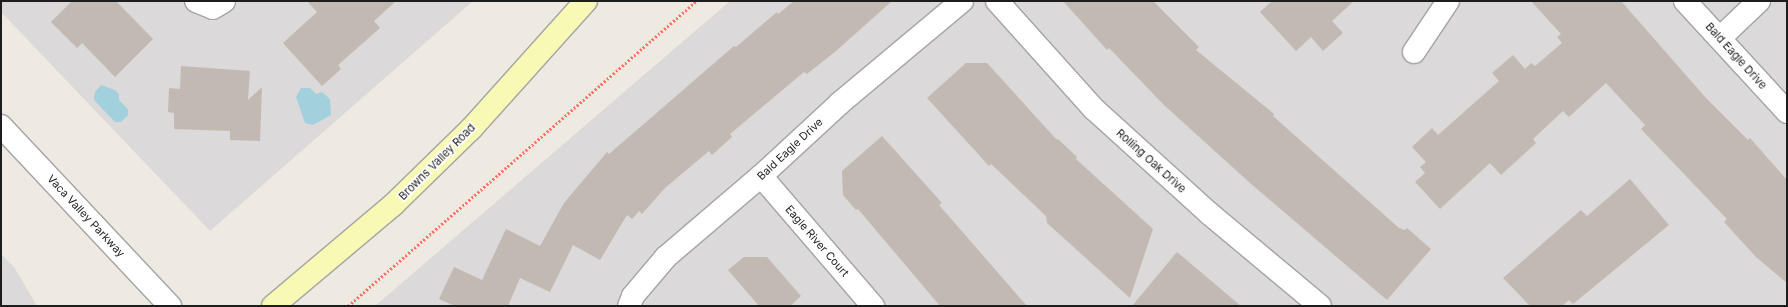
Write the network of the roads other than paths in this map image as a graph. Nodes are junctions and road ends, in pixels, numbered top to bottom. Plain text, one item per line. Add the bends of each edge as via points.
1 (196, 1) edge
2 (224, 1) edge
3 (586, 1) edge
4 (962, 1) edge
5 (996, 1) edge
6 (1448, 1) edge
7 (1686, 1) edge
8 (1759, 1) edge
9 (1720, 38) junction
10 (1414, 52) dead end
11 (1787, 112) edge
12 (1, 126) edge
13 (761, 176) junction
14 (170, 306) edge
15 (273, 306) edge
16 (629, 306) edge
17 (873, 306) edge
18 (1320, 306) edge

1 - 2 street via 213,8
3 - 15 main road, Browns Valley Road via 466,135 393,205
4 - 13 street, Bald Eagle Drive via 840,103
5 - 18 street, Rolling Oak Drive via 1094,109 1210,214
6 - 10 street
7 - 9 street, Bald Eagle Drive
8 - 9 street
9 - 11 street, Bald Eagle Drive
12 - 14 street, Vaca Valley Parkway
13 - 16 street, Bald Eagle Drive via 666,257 633,296
13 - 17 street, Eagle River Court

